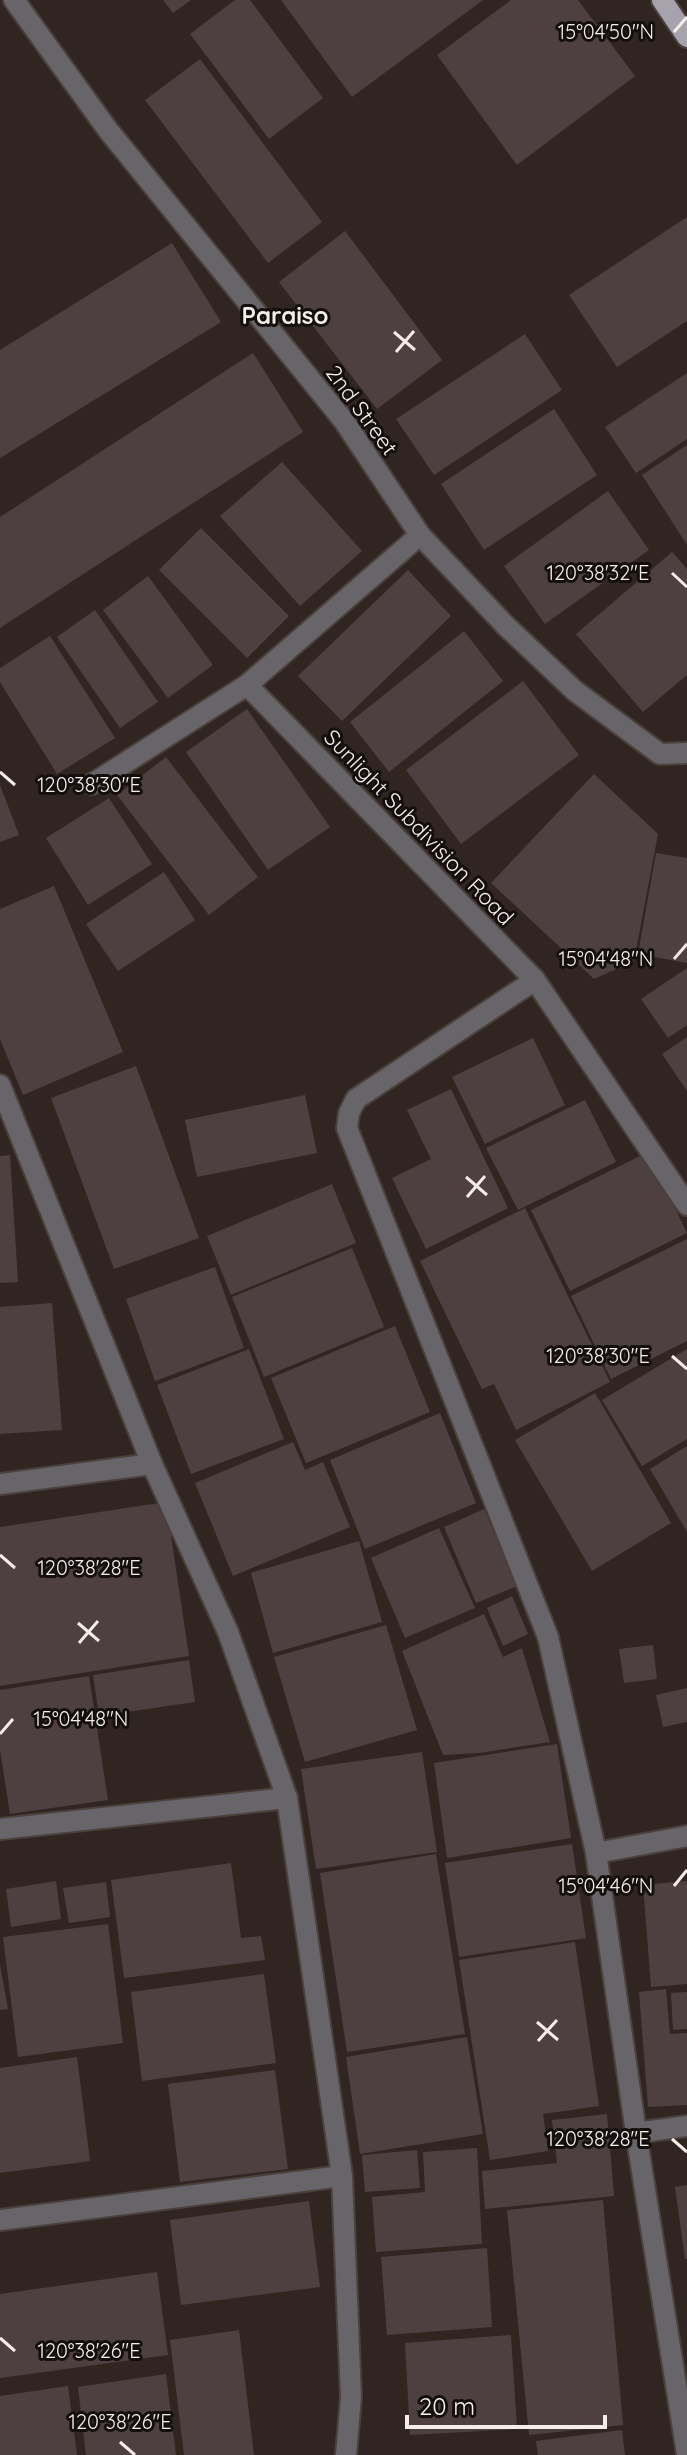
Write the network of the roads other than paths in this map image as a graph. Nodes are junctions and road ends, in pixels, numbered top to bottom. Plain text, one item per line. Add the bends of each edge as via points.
1 (14, 0) edge
2 (662, 0) edge
3 (687, 37) edge
4 (420, 535) junction
5 (247, 685) junction
6 (687, 753) edge
7 (92, 784) dead end
8 (535, 980) junction
9 (0, 1085) edge
10 (6, 1109) edge
11 (687, 1205) edge
12 (152, 1464) junction
13 (0, 1484) edge
14 (287, 1798) junction
15 (0, 1829) edge
16 (687, 1836) edge
17 (596, 1853) junction
18 (687, 2126) edge
19 (636, 2133) junction
20 (342, 2176) junction
21 (0, 2220) edge
22 (686, 2441) edge
23 (347, 2455) edge
24 (360, 2455) edge

1 - 4 street, 2nd Street via 108,130 344,421
2 - 3 main road
4 - 5 street
4 - 6 street, 2nd Street via 575,691 660,754
5 - 7 street
5 - 8 street, Sunlight Subdivision Road
8 - 11 street, Sunlight Subdivision Road
8 - 17 street via 356,1099 347,1128 548,1637
9 - 10 street
10 - 12 street
12 - 13 street
12 - 14 street via 228,1632
14 - 15 street
14 - 20 street
16 - 17 street
17 - 19 street
18 - 19 street
19 - 22 street
20 - 21 street
20 - 23 street via 351,2397
23 - 24 street

